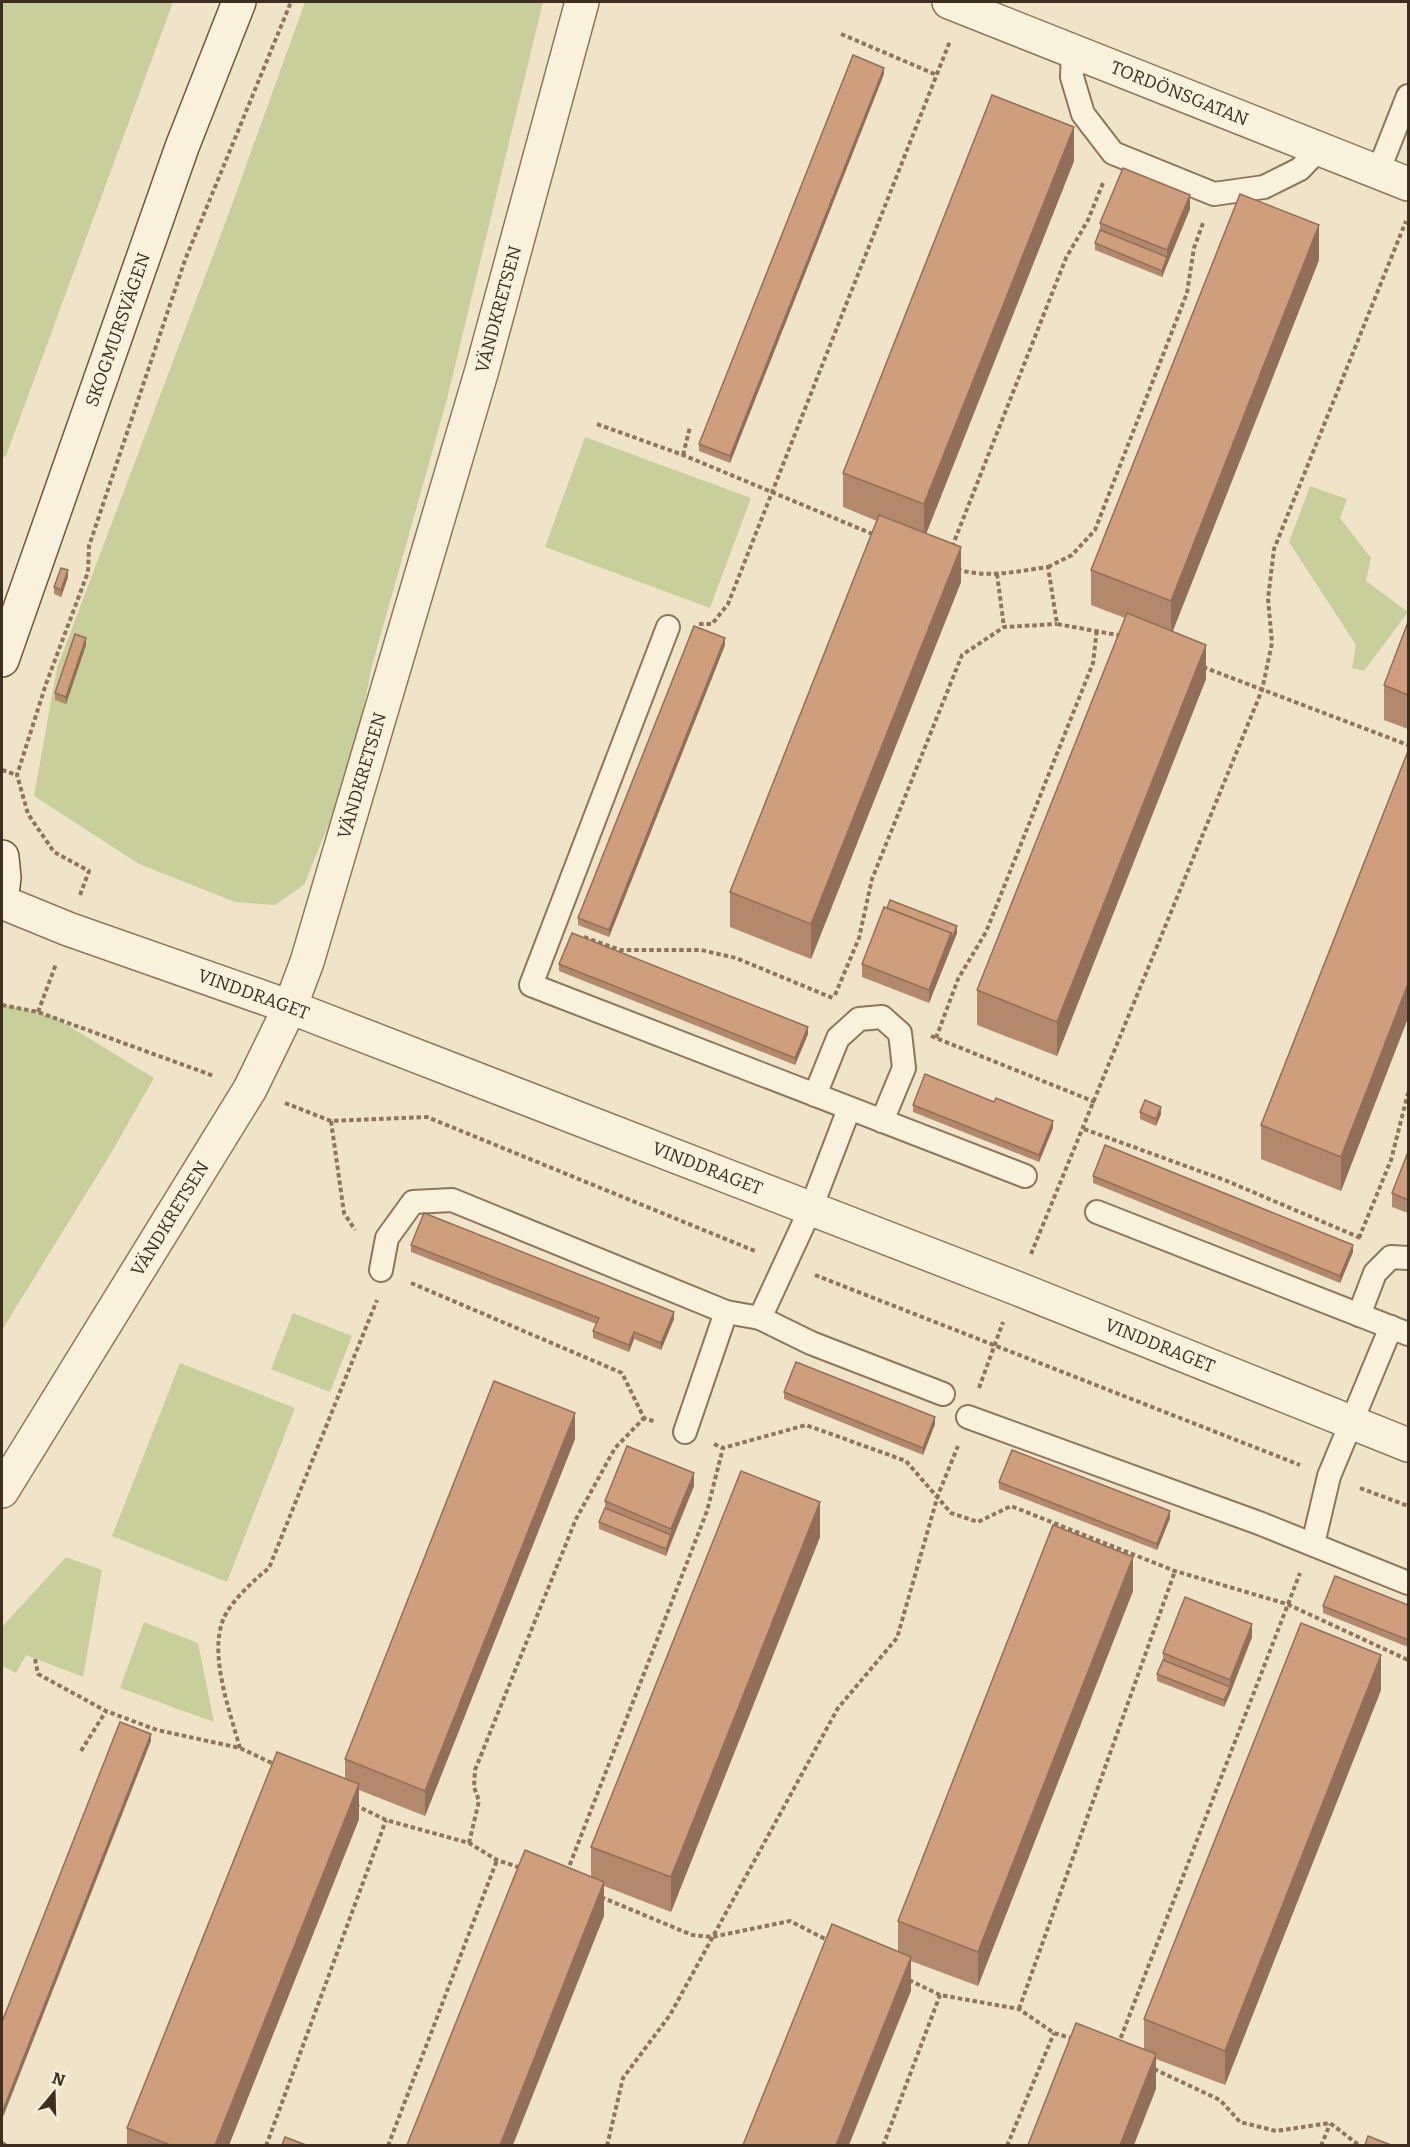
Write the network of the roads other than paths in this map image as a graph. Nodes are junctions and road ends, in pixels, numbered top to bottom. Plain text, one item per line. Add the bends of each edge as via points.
1 (239, 2) edge
2 (582, 2) edge
3 (949, 2) edge
4 (1073, 51) junction
5 (1408, 96) edge
6 (1318, 149) junction
7 (1378, 172) junction
8 (1408, 184) edge
9 (668, 627) road end
10 (2, 660) edge
11 (2, 857) edge
12 (2, 893) edge
13 (2, 902) edge
14 (290, 1007) junction
15 (815, 1095) junction
16 (849, 1109) junction
17 (882, 1121) junction
18 (1025, 1176) dead end
19 (811, 1208) junction
20 (1097, 1212) dead end
21 (1408, 1258) edge
22 (381, 1270) road end
23 (726, 1312) junction
24 (1359, 1315) junction
25 (760, 1318) junction
26 (1400, 1330) edge
27 (943, 1394) dead end
28 (968, 1417) road end
29 (1350, 1422) junction
30 (685, 1432) road end
31 (1408, 1445) edge
32 (2, 1491) edge
33 (1313, 1544) junction
34 (1408, 1582) edge

1 - 10 street, SKOGMURSVÄGEN via 182,147
2 - 14 street, VÄNDKRETSEN via 478,382 307,962
3 - 4 street, TORDÖNSGATAN
4 - 6 street, TORDÖNSGATAN
4 - 6 lane via 1072,77 1083,114 1113,153 1214,194 1264,187 1300,169
5 - 7 lane
6 - 7 street, TORDÖNSGATAN
7 - 8 street, TORDÖNSGATAN
9 - 15 lane via 531,985
11 - 12 street
13 - 14 street, VINDDRAGET
14 - 19 street, VINDDRAGET
14 - 32 street, VÄNDKRETSEN via 250,1089
15 - 16 lane
15 - 17 lane via 838,1038 859,1019 882,1017 900,1033 904,1068
16 - 17 lane
16 - 19 lane
17 - 18 lane
19 - 25 lane
19 - 29 street, VINDDRAGET
20 - 24 lane
21 - 24 lane via 1391,1257 1375,1273
22 - 23 lane via 387,1238 413,1202 452,1200
23 - 25 lane
23 - 30 lane
24 - 26 lane
25 - 27 lane via 811,1343
26 - 29 lane
28 - 33 lane
29 - 31 street, VINDDRAGET
29 - 33 lane via 1329,1476
33 - 34 lane

